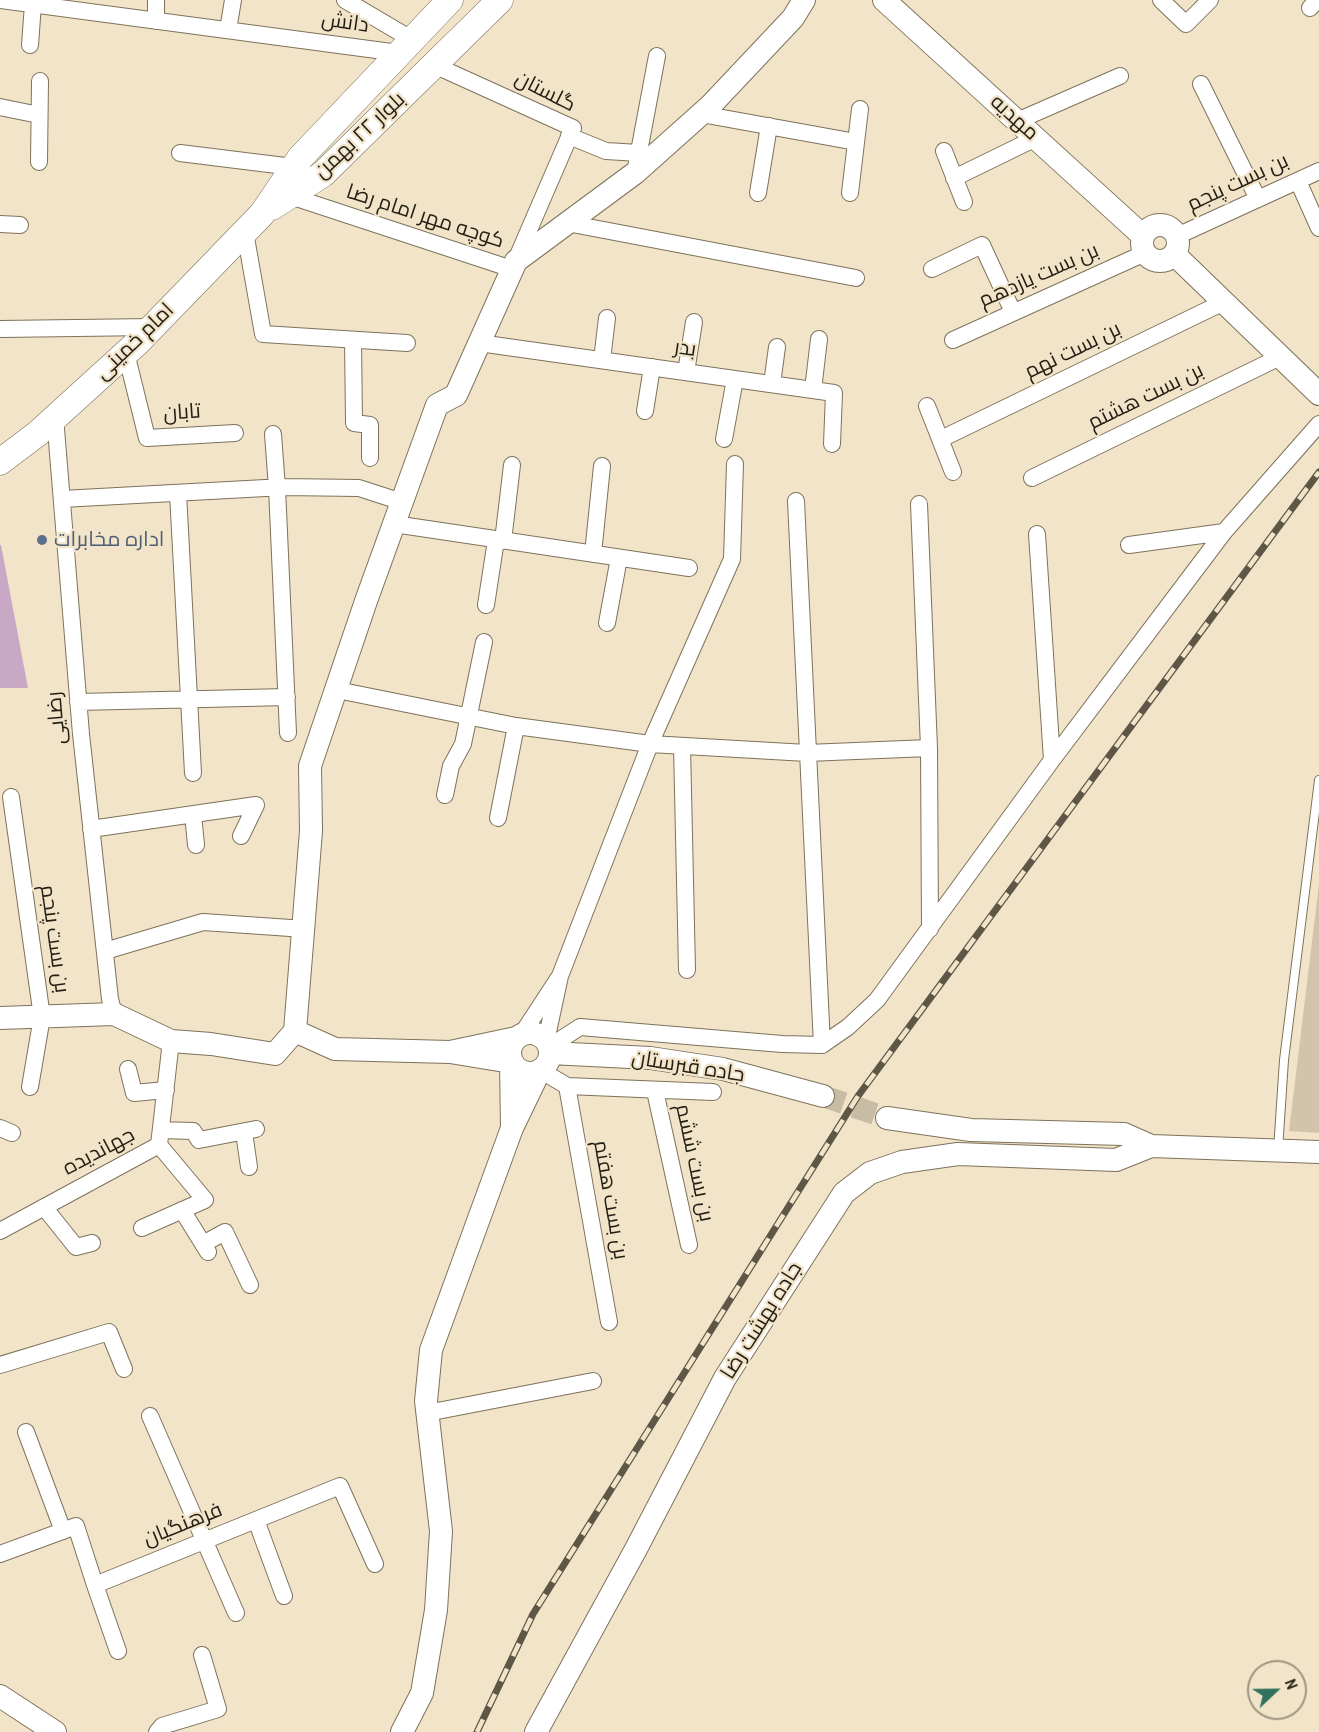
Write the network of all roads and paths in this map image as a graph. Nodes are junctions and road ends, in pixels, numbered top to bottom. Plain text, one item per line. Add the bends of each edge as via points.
1 (0, 0) edge
2 (156, 0) edge
3 (233, 0) edge
4 (345, 0) edge
5 (450, 0) edge
6 (500, 0) edge
7 (804, 0) edge
8 (884, 0) edge
9 (1161, 0) edge
10 (1210, 0) edge
11 (33, 4) junction
12 (62, 4) edge
13 (156, 21) junction
14 (228, 30) junction
15 (30, 45) dead end
16 (405, 46) junction
17 (657, 56) dead end
18 (435, 65) junction
19 (1120, 76) dead end
20 (40, 81) dead end
21 (1201, 84) dead end
22 (0, 107) edge
23 (860, 109) dead end
24 (701, 114) junction
25 (39, 115) junction
26 (1017, 121) junction
27 (769, 126) junction
28 (570, 136) junction
29 (1036, 138) junction
30 (856, 142) junction
31 (944, 151) dead end
32 (180, 153) dead end
33 (39, 162) dead end
34 (637, 163) junction
35 (293, 167) junction
36 (1319, 171) edge
37 (954, 178) junction
38 (1298, 181) junction
39 (758, 193) dead end
40 (850, 193) dead end
41 (290, 196) junction
42 (1258, 199) junction
43 (964, 202) dead end
44 (253, 223) junction
45 (567, 223) junction
46 (0, 224) edge
47 (20, 225) dead end
48 (1319, 228) edge
49 (1144, 244) junction
50 (1175, 245) junction
51 (514, 265) junction
52 (932, 269) dead end
53 (856, 278) dead end
54 (1224, 302) junction
55 (1013, 312) junction
56 (607, 318) dead end
57 (694, 322) dead end
58 (152, 327) junction
59 (0, 328) edge
60 (819, 339) dead end
61 (353, 340) junction
62 (953, 340) dead end
63 (406, 343) dead end
64 (479, 343) junction
65 (777, 347) dead end
66 (126, 353) junction
67 (1280, 357) junction
68 (602, 360) junction
69 (652, 367) junction
70 (686, 372) junction
71 (735, 379) junction
72 (772, 384) junction
73 (813, 390) junction
74 (1319, 394) edge
75 (927, 406) dead end
76 (645, 411) dead end
77 (55, 417) junction
78 (1319, 423) edge
79 (236, 432) dead end
80 (273, 434) dead end
81 (724, 439) dead end
82 (941, 439) junction
83 (832, 444) dead end
84 (370, 458) dead end
85 (0, 462) edge
86 (735, 464) dead end
87 (512, 465) dead end
88 (602, 466) dead end
89 (952, 472) dead end
90 (1032, 477) dead end
91 (277, 488) junction
92 (178, 493) junction
93 (62, 499) junction
94 (796, 501) dead end
95 (402, 502) junction
96 (919, 504) dead end
97 (394, 524) junction
98 (1224, 532) junction
99 (1037, 534) dead end
100 (500, 541) junction
101 (1129, 545) dead end
102 (592, 554) junction
103 (619, 558) junction
104 (689, 568) dead end
105 (486, 605) dead end
106 (607, 623) dead end
107 (484, 642) dead end
108 (337, 690) junction
109 (287, 697) junction
110 (188, 700) junction
111 (78, 702) junction
112 (469, 717) junction
113 (516, 726) junction
114 (288, 733) dead end
115 (650, 744) junction
116 (682, 746) junction
117 (929, 748) junction
118 (807, 753) junction
119 (1052, 760) junction
120 (193, 773) dead end
121 (1319, 780) edge
122 (445, 795) dead end
123 (11, 797) dead end
124 (193, 814) junction
125 (498, 818) dead end
126 (91, 829) junction
127 (241, 836) dead end
128 (196, 845) dead end
129 (305, 929) junction
130 (930, 929) junction
131 (105, 951) junction
132 (687, 969) dead end
133 (560, 976) junction
134 (114, 1014) junction
135 (42, 1017) junction
136 (0, 1018) edge
137 (296, 1031) junction
138 (519, 1036) junction
139 (171, 1041) junction
140 (822, 1045) junction
141 (450, 1052) junction
142 (546, 1053) junction
143 (511, 1062) junction
144 (128, 1069) dead end
145 (567, 1086) junction
146 (30, 1087) dead end
147 (166, 1090) junction
148 (655, 1091) junction
149 (712, 1092) dead end
150 (823, 1096) tunnel mouth
151 (887, 1118) tunnel mouth
152 (512, 1128) junction
153 (160, 1138) junction
154 (1151, 1146) junction
155 (1278, 1150) junction
156 (1319, 1152) edge
157 (249, 1167) dead end
158 (44, 1207) junction
159 (182, 1210) junction
160 (142, 1228) dead end
161 (0, 1231) edge
162 (92, 1243) dead end
163 (689, 1245) dead end
164 (250, 1285) dead end
165 (609, 1322) dead end
166 (0, 1365) edge
167 (124, 1369) dead end
168 (593, 1381) dead end
169 (428, 1413) junction
170 (150, 1416) dead end
171 (26, 1432) dead end
172 (256, 1520) junction
173 (63, 1531) junction
174 (205, 1540) junction
175 (0, 1554) edge
176 (375, 1564) dead end
177 (95, 1585) junction
178 (284, 1596) dead end
179 (236, 1613) dead end
180 (118, 1651) dead end
181 (202, 1655) dead end
182 (0, 1696) edge
183 (55, 1732) edge
184 (157, 1732) edge
185 (402, 1732) edge
186 (536, 1732) edge

1 - 11 street, دانش
2 - 13 street
3 - 14 street
4 - 16 street
5 - 16 main road, بلوار ۲۲ بهمن
6 - 18 main road, بلوار ۲۲ بهمن
7 - 24 street via 793,18
8 - 26 street, مهدیه
9 - 10 street via 1185,24
11 - 12 street, دانش
11 - 15 street
12 - 13 street, دانش
13 - 14 street, دانش
14 - 16 street, دانش
16 - 35 main road, بلوار ۲۲ بهمن
17 - 34 street
18 - 28 street, گلستان via 573,128
18 - 41 main road, بلوار ۲۲ بهمن via 323,174
19 - 26 street
20 - 25 street
21 - 42 street
22 - 25 street
23 - 30 street
24 - 27 street
24 - 34 street
25 - 33 street
26 - 29 street, مهدیه
27 - 30 street
27 - 39 street
28 - 34 street
28 - 51 street, گلستان
29 - 37 street
29 - 49 street, مهدیه
30 - 40 street
31 - 37 street
32 - 35 street
34 - 45 street
35 - 44 main road, بلوار ۲۲ بهمن
36 - 38 street, بن بست پنجم
37 - 43 street
38 - 42 street, بن بست پنجم
38 - 48 street
41 - 44 main road, بلوار ۲۲ بهمن
41 - 51 street, کوچه مهر امام رضا
42 - 50 street, بن بست پنجم
44 - 58 main road, امام خمینی
44 - 61 street via 263,334
45 - 51 street
45 - 53 street
46 - 47 street
49 - 50 street via 1153,260 1159,261 1165,260
49 - 50 street via 1151,227 1163,225 1173,231
49 - 55 street, بن بست یازدهم
50 - 54 street
51 - 64 street
52 - 55 street via 982,245
54 - 67 street
54 - 82 street, بن بست نهم
55 - 62 street, بن بست یازدهم
56 - 68 street
57 - 70 street
58 - 59 street
58 - 66 main road, امام خمینی
60 - 73 street
61 - 63 street
61 - 84 street via 354,423 370,425
64 - 68 street, بدر
64 - 95 street via 456,395 437,405
65 - 72 street
66 - 77 main road, امام خمینی
66 - 79 street, تابان via 147,438
67 - 74 street
67 - 90 street, بن بست هشتم
68 - 69 street, بدر
69 - 70 street, بدر
69 - 76 street
70 - 71 street, بدر
71 - 72 street, بدر
71 - 81 street
72 - 73 street, بدر
73 - 83 street, بدر via 834,393
75 - 82 street
77 - 85 main road, امام خمینی
77 - 93 street, رضایی
78 - 98 street
80 - 91 street
82 - 89 street
86 - 115 street via 732,559
87 - 100 street
88 - 102 street
91 - 92 street
91 - 95 street via 359,488
91 - 109 street
92 - 93 street
92 - 110 street
93 - 111 street, رضایی
94 - 118 street
95 - 97 street
96 - 117 street
97 - 100 street
97 - 108 street
98 - 101 street
98 - 119 street
99 - 119 street
100 - 102 street
100 - 105 street
102 - 103 street
103 - 104 street
103 - 106 street
107 - 112 street
108 - 112 street
108 - 129 street via 310,766
109 - 110 street
109 - 114 street
110 - 111 street
110 - 120 street
111 - 126 street, رضایی
112 - 113 street
112 - 122 street
113 - 115 street
113 - 125 street
115 - 116 street
115 - 133 street
116 - 118 street
116 - 132 street
117 - 118 street
117 - 130 street
118 - 140 street
119 - 130 street
121 - 155 lane via 1284,1060
123 - 135 street, بن بست پنجم
124 - 126 street
124 - 127 street via 256,806
124 - 128 street
126 - 131 street, رضایی
129 - 131 street via 203,922
129 - 137 street
130 - 140 street via 877,1000
131 - 134 street, رضایی
133 - 138 street
133 - 142 street
134 - 135 street
134 - 139 street
135 - 136 street
135 - 146 street, بن بست پنجم
137 - 139 street via 275,1053
137 - 141 street via 335,1049
138 - 141 street
138 - 142 street via 535,1033
138 - 143 street via 509,1049
139 - 147 street, جهاندیده
140 - 142 street via 580,1027
141 - 143 street
142 - 143 street via 527,1073
142 - 145 street
142 - 150 street, جاده قبرستان via 650,1058 723,1069
142 - 152 street
143 - 152 street
144 - 147 street via 134,1093
145 - 148 street
145 - 165 street, بن بست هفتم
147 - 153 street, جهاندیده
148 - 149 street
148 - 163 street, بن بست ششم
151 - 154 street via 971,1130 1124,1134
152 - 169 street via 431,1350
153 - 157 street via 193,1131 199,1140 250,1130
153 - 158 street, جهاندیده
153 - 159 street via 205,1200
154 - 155 street
154 - 186 street, جاده بهشت رضا via 1116,1160 958,1154 902,1162 870,1173 844,1193 725,1378
155 - 156 street
158 - 161 street, جهاندیده
158 - 162 street via 76,1247
159 - 160 street
159 - 164 street via 206,1248 225,1232
166 - 167 street via 109,1332
168 - 169 street
169 - 185 street via 441,1531 436,1610 422,1694
170 - 174 street
171 - 173 street
172 - 174 street, فرهنگیان
172 - 176 street, فرهنگیان via 340,1486
172 - 178 street
173 - 175 street
173 - 177 street via 76,1526
174 - 177 street, فرهنگیان
174 - 179 street
177 - 180 street
181 - 184 street via 218,1709 162,1726
182 - 183 street

